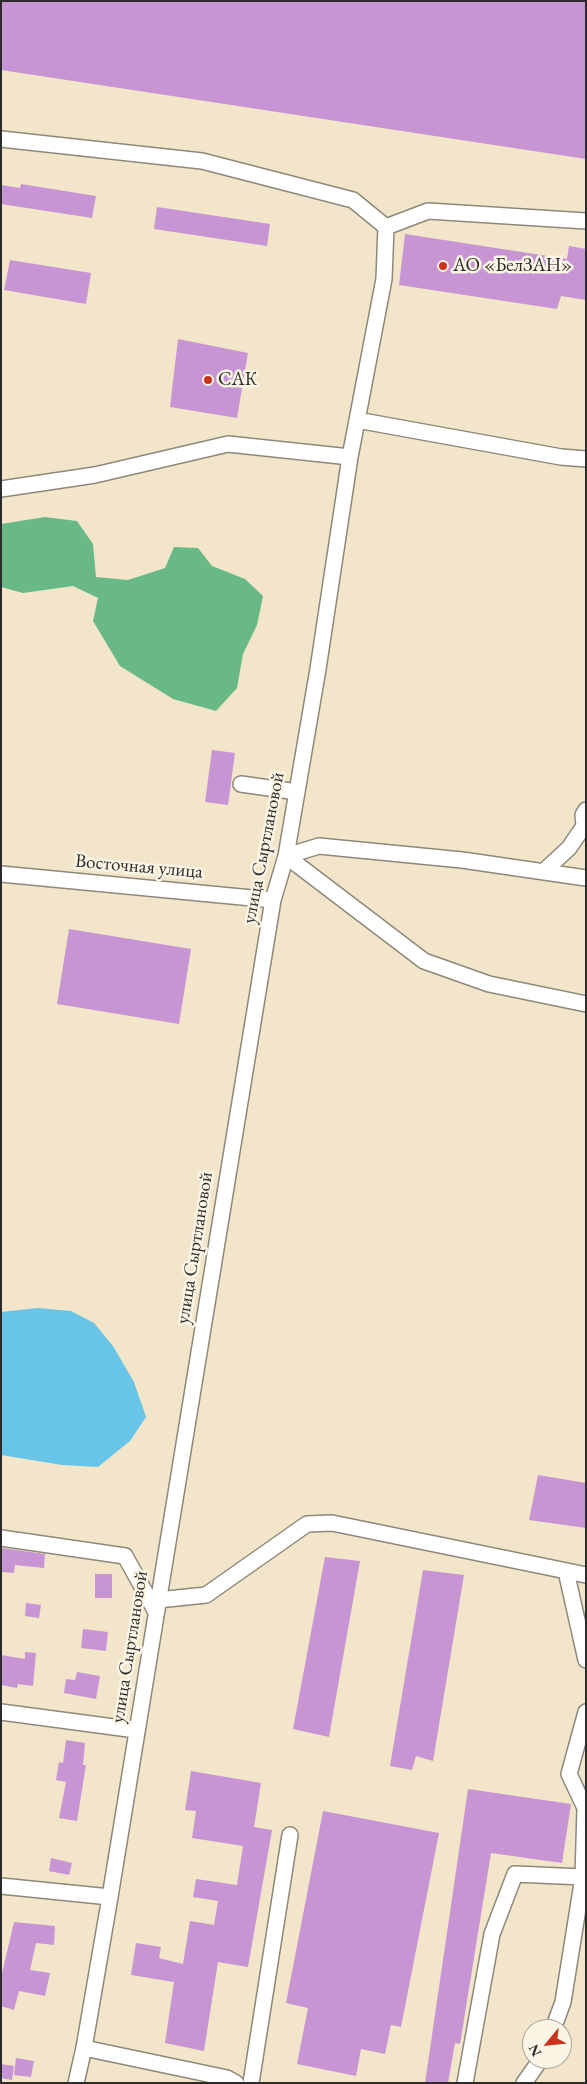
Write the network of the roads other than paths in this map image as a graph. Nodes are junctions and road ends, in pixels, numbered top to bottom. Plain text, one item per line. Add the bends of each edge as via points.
1 (1, 139) edge
2 (586, 221) edge
3 (386, 227) junction
4 (357, 420) junction
5 (350, 457) junction
6 (586, 459) edge
7 (1, 490) edge
8 (241, 784) dead end
9 (297, 792) junction
10 (586, 810) edge
11 (585, 826) edge
12 (286, 856) junction
13 (543, 872) junction
14 (1, 874) edge
15 (586, 878) edge
16 (273, 900) junction
17 (586, 1004) edge
18 (1, 1538) edge
19 (566, 1571) junction
20 (586, 1575) edge
21 (157, 1606) junction
22 (586, 1660) edge
23 (1, 1712) edge
24 (586, 1712) edge
25 (136, 1730) junction
26 (290, 1834) dead end
27 (583, 1878) junction
28 (1, 1886) edge
29 (110, 1897) junction
30 (557, 2019) edge
31 (84, 2048) junction
32 (534, 2069) edge
33 (76, 2083) edge
34 (236, 2083) edge
35 (251, 2083) edge
36 (465, 2083) edge
37 (524, 2083) edge

1 - 3 street via 202,161 353,200
2 - 3 street via 428,211
3 - 4 street, улица Сыртлановой via 384,279
4 - 5 street, улица Сыртлановой
4 - 6 street
5 - 7 street via 228,444 95,475
5 - 9 street, улица Сыртлановой
8 - 9 street
9 - 12 street, улица Сыртлановой
10 - 11 street via 583,815
11 - 13 street via 570,848
12 - 13 street via 319,846 462,860
12 - 16 street, улица Сыртлановой
12 - 17 street via 424,961 490,984
13 - 15 street
14 - 16 street, Восточная улица
16 - 21 street, улица Сыртлановой
18 - 21 street via 125,1556
19 - 20 street
19 - 21 street via 332,1523 307,1524 206,1595
19 - 22 street
21 - 25 street, улица Сыртлановой
23 - 25 street
24 - 27 street via 569,1774 585,1808
25 - 29 street, улица Сыртлановой
26 - 35 street
27 - 30 street via 563,2002
27 - 36 street via 515,1874 492,1934
28 - 29 street
29 - 31 street, улица Сыртлановой
31 - 33 street, улица Сыртлановой
31 - 34 street via 227,2078
32 - 37 street

